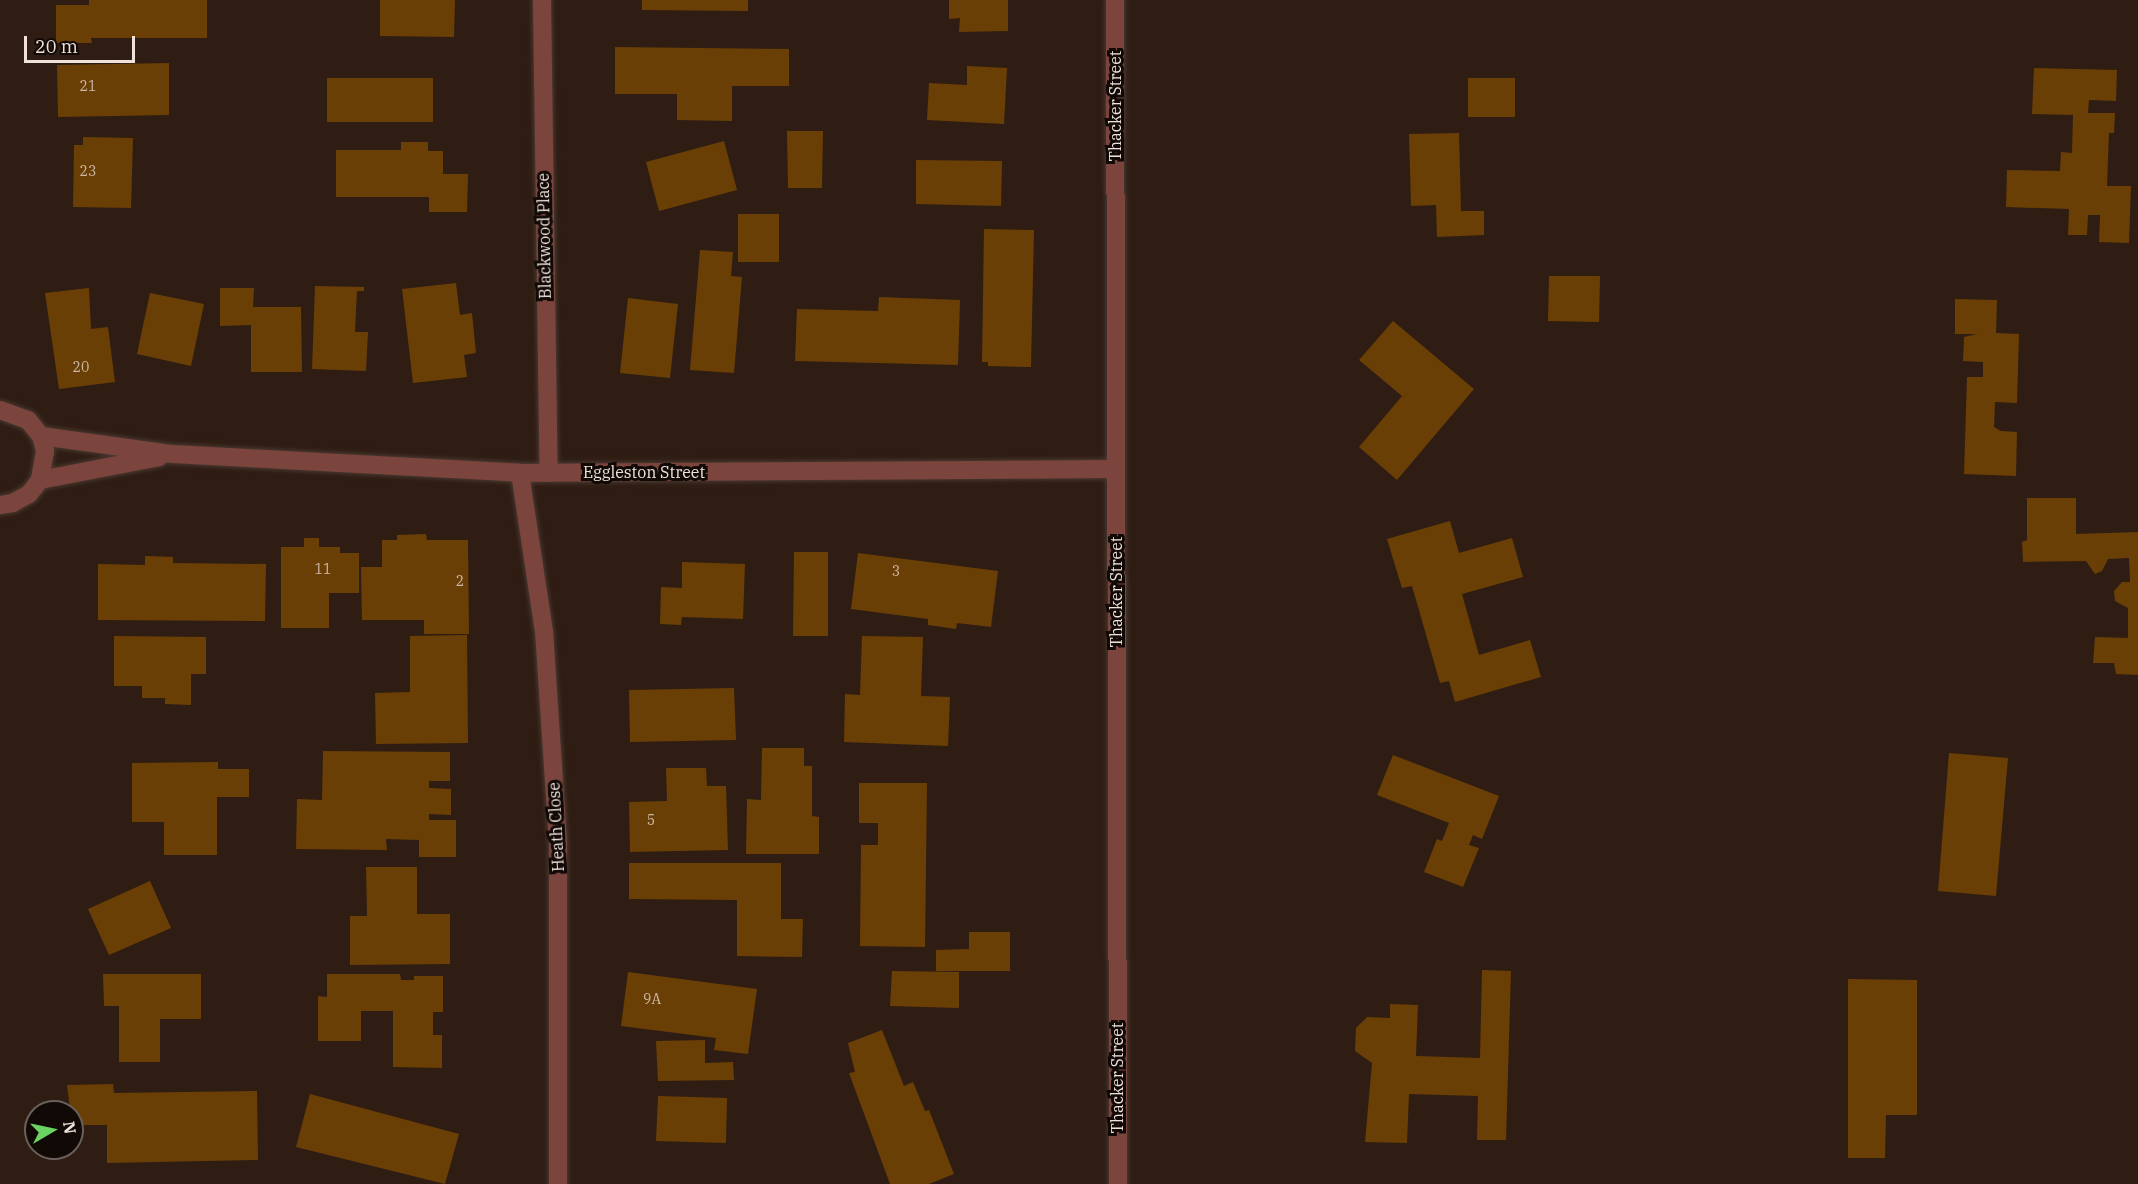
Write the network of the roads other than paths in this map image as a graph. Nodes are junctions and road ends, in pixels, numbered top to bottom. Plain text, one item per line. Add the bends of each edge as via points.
1 (542, 0) edge
2 (1115, 0) edge
3 (0, 410) edge
4 (41, 436) junction
5 (173, 454) junction
6 (1116, 469) junction
7 (520, 472) junction
8 (549, 473) junction
9 (40, 480) junction
10 (0, 505) edge
11 (558, 1184) edge
12 (1118, 1184) edge

1 - 8 street, Blackwood Place
2 - 6 street, Thacker Street
3 - 4 street via 27,420
4 - 5 street, Eggleston Street
4 - 9 street via 45,466
5 - 7 street, Eggleston Street
5 - 9 street, Eggleston Street
6 - 8 street, Eggleston Street
6 - 12 street, Thacker Street
7 - 8 street, Eggleston Street
7 - 11 street, Heath Close via 544,631 558,843
9 - 10 street via 29,494

